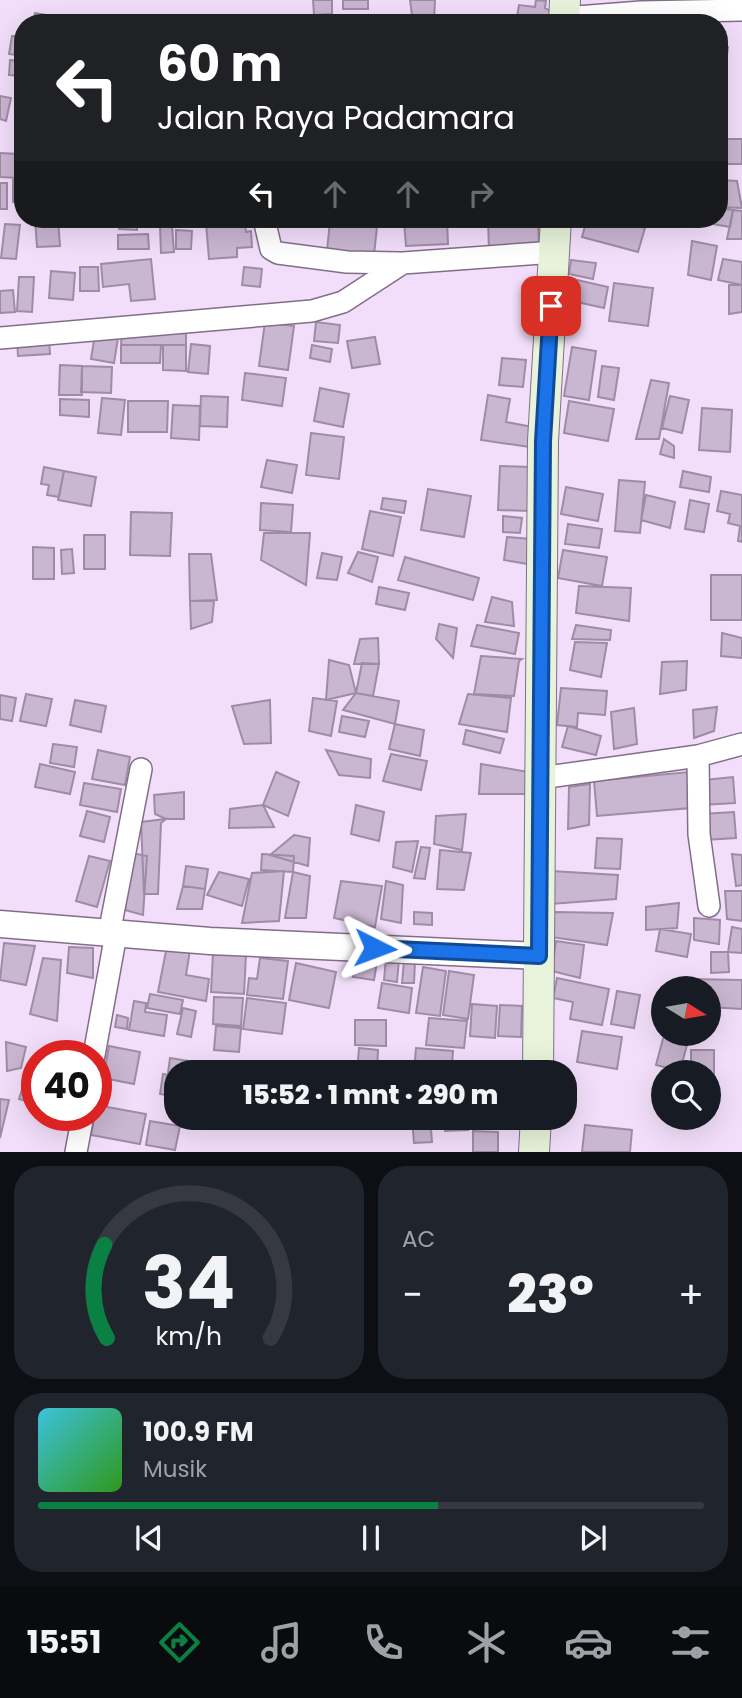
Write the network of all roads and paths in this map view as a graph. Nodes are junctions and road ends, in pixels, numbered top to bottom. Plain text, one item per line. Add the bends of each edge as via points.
1 (742, 10) edge
2 (564, 14) edge
3 (266, 228) edge
4 (556, 228) edge
5 (555, 252) junction
6 (403, 263) junction
7 (0, 338) edge
8 (742, 744) edge
9 (698, 756) junction
10 (141, 769) dead end
11 (540, 778) junction
12 (709, 906) dead end
13 (0, 924) edge
14 (112, 934) junction
15 (539, 956) junction
16 (96, 1040) edge
17 (538, 1060) edge
18 (535, 1130) edge
19 (80, 1131) edge
20 (76, 1152) edge
21 (534, 1152) edge

1 - 2 street
3 - 6 street via 271,249 278,254
4 - 5 main road
5 - 6 street
5 - 11 main road via 543,441
6 - 7 street via 343,302 312,311
8 - 9 street
9 - 11 street
9 - 12 street via 699,834
10 - 14 street
11 - 15 main road
13 - 14 street
14 - 15 street
14 - 16 street
15 - 17 main road
18 - 21 main road
19 - 20 street

